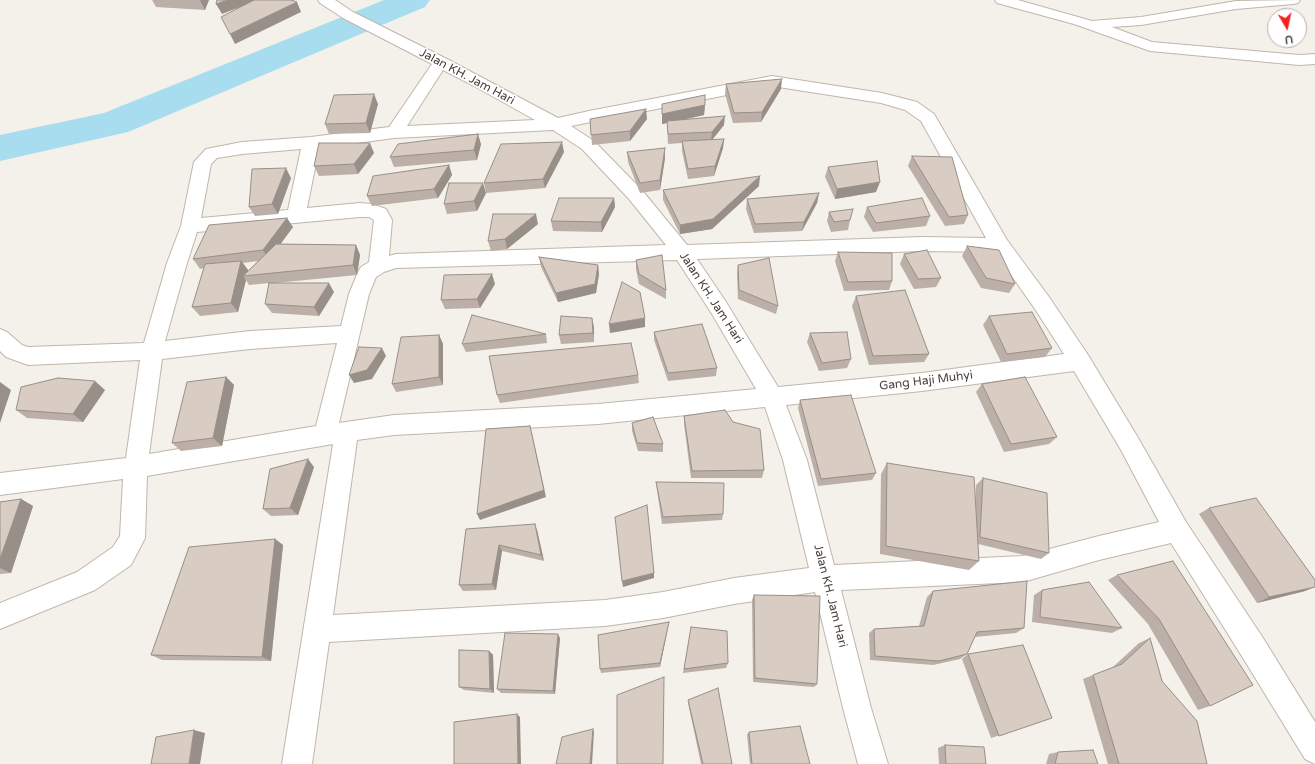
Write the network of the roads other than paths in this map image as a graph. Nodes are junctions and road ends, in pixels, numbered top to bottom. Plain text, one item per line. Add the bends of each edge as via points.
1 (325, 0) edge
2 (1002, 0) edge
3 (1293, 0) edge
4 (1141, 21) junction
5 (1091, 25) junction
6 (1150, 46) junction
7 (437, 60) junction
8 (1307, 60) edge
9 (1315, 68) edge
10 (556, 124) junction
11 (394, 132) junction
12 (311, 143) junction
13 (296, 215) junction
14 (190, 226) junction
15 (1000, 245) junction
16 (682, 252) junction
17 (378, 266) junction
18 (350, 334) junction
19 (0, 338) edge
20 (152, 351) junction
21 (1080, 361) junction
22 (772, 396) junction
23 (336, 433) junction
24 (136, 467) junction
25 (0, 484) edge
26 (1177, 530) junction
27 (826, 578) junction
28 (0, 616) edge
29 (317, 629) junction
30 (1315, 749) edge
31 (296, 764) edge
32 (873, 764) edge

1 - 7 street, Jalan KH. Jam Hari via 348,15
2 - 5 street
3 - 4 street via 1236,5
4 - 5 street
4 - 6 street
5 - 6 street
6 - 8 street
7 - 10 street, Jalan KH. Jam Hari
7 - 11 street
8 - 9 street
10 - 11 street
10 - 15 street via 772,81 882,98 911,106 928,118
10 - 16 street, Jalan KH. Jam Hari via 588,144 635,194
11 - 12 street
12 - 13 street
12 - 14 street via 212,153 203,162
13 - 14 street
13 - 17 street via 360,210 379,214 383,220 383,228
14 - 20 street
15 - 16 street via 922,244
15 - 21 street
16 - 17 street via 396,261
16 - 22 street, Jalan KH. Jam Hari
17 - 18 street via 368,272 363,282
18 - 20 street via 250,340
18 - 23 street
19 - 20 street via 14,351 28,356
20 - 24 street
21 - 22 street, Gang Haji Muhyi via 922,382
21 - 26 street via 1129,442
22 - 23 street, Gang Haji Muhyi via 598,414 394,425
22 - 27 street, Jalan KH. Jam Hari via 795,460
23 - 24 street, Gang Haji Muhyi
23 - 29 street
24 - 25 street, Gang Haji Muhyi
24 - 28 street via 132,538 122,556 86,582
26 - 27 street via 1023,569
26 - 30 street
27 - 29 street via 734,590 663,605 605,613
27 - 32 street, Jalan KH. Jam Hari
29 - 31 street

